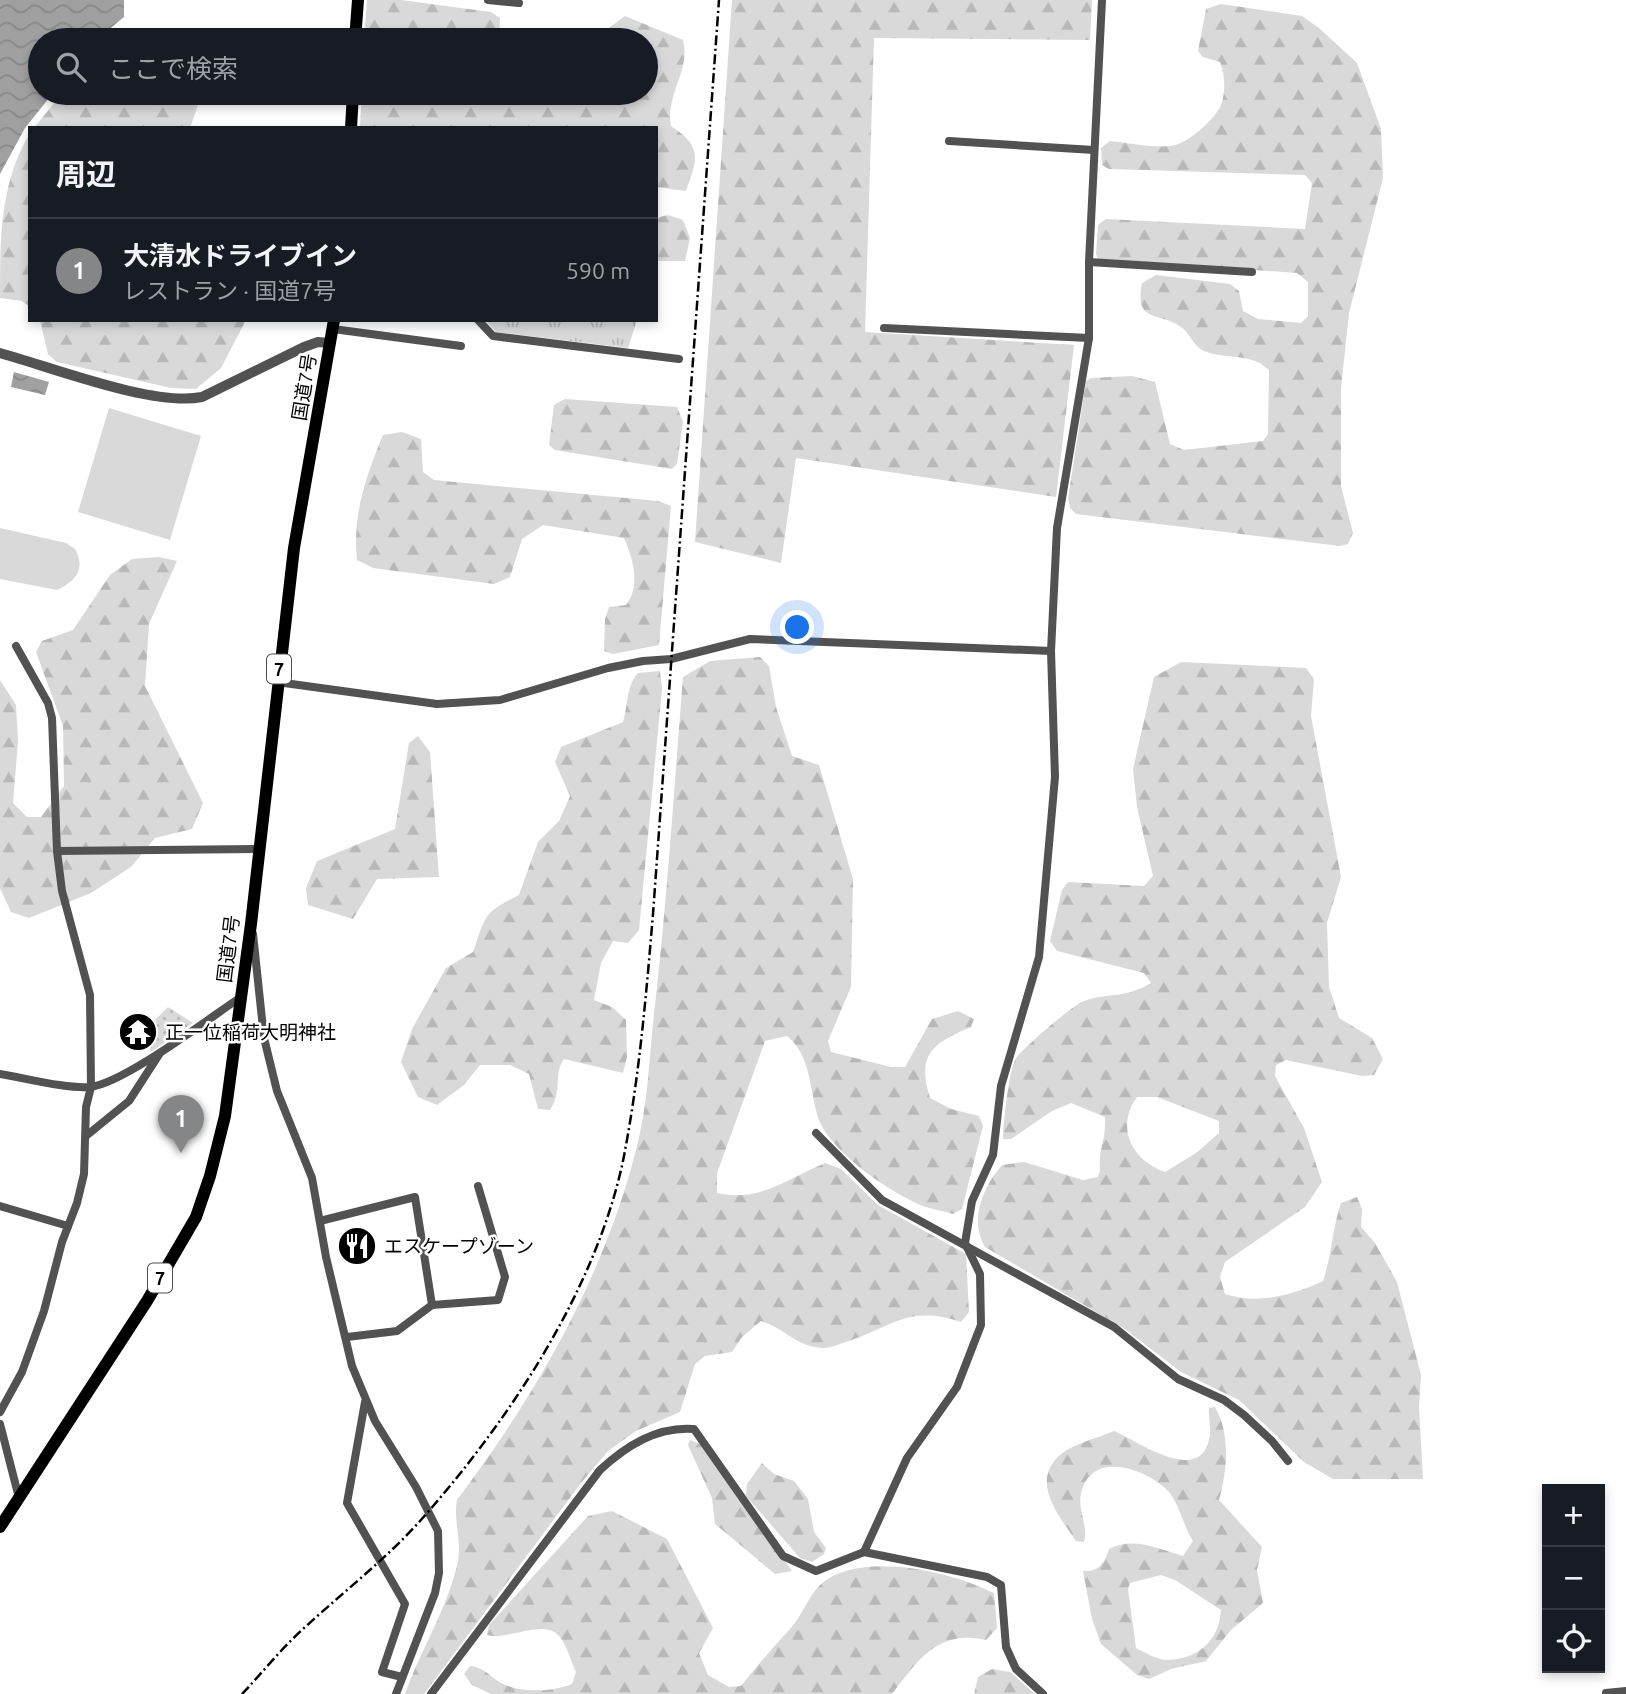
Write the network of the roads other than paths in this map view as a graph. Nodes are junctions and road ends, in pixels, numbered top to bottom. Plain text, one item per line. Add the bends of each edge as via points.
1 (358, 0) edge
2 (488, 0) edge
3 (1102, 0) edge
4 (519, 3) dead end
5 (356, 28) edge
6 (352, 105) edge
7 (351, 126) edge
8 (949, 141) dead end
9 (1094, 150) junction
10 (1089, 262) junction
11 (1252, 272) dead end
12 (480, 322) edge
13 (334, 325) edge
14 (884, 328) dead end
15 (1089, 338) junction
16 (330, 343) junction
17 (461, 346) dead end
18 (0, 354) edge
19 (679, 359) dead end
20 (16, 646) dead end
21 (1051, 651) junction
22 (277, 682) junction
23 (258, 849) junction
24 (57, 851) junction
25 (251, 924) junction
26 (242, 996) junction
27 (161, 1051) junction
28 (0, 1074) edge
29 (91, 1087) junction
30 (816, 1133) dead end
31 (86, 1136) junction
32 (478, 1186) dead end
33 (0, 1206) edge
34 (320, 1221) junction
35 (68, 1226) junction
36 (965, 1243) junction
37 (432, 1305) junction
38 (347, 1337) junction
39 (365, 1402) junction
40 (0, 1412) edge
41 (0, 1424) edge
42 (1288, 1461) dead end
43 (19, 1498) junction
44 (0, 1527) edge
45 (864, 1552) junction
46 (402, 1677) junction
47 (1626, 1691) edge
48 (1606, 1693) edge
49 (396, 1694) edge
50 (431, 1694) edge
51 (1043, 1694) edge

1 - 5 highway
2 - 4 street
3 - 9 street
6 - 7 highway
8 - 9 street
9 - 10 street
10 - 11 street
10 - 15 street
12 - 19 street via 493,336
13 - 16 highway, 国道7号 / 7
13 - 17 street
14 - 15 street
15 - 21 street via 1057,528
16 - 18 street via 304,347 189,400 134,391
16 - 22 highway, 国道7号 / 7 via 294,548
20 - 24 street via 52,718
21 - 22 street via 750,639 671,659 608,668 500,700 437,705
21 - 36 street via 1055,777 1039,957 1001,1086 993,1155 972,1201
22 - 23 highway, 国道7号 / 7
23 - 24 street
23 - 25 highway, 国道7号 / 7
24 - 29 street via 62,891 90,995
25 - 26 highway, 国道7号 / 7
25 - 34 street via 264,1038 277,1091 312,1178
26 - 27 street
26 - 43 highway, 国道7号 / 7 via 226,1116 196,1217
27 - 29 street
27 - 31 street via 129,1101
28 - 29 street
29 - 31 street
30 - 36 street via 882,1200
31 - 35 street via 84,1174
32 - 37 street via 505,1277 498,1300
33 - 35 street
34 - 37 street via 415,1197
34 - 38 street
35 - 40 street via 22,1372
36 - 42 street via 1114,1327 1178,1379 1224,1400
36 - 45 street via 980,1274 981,1325 957,1387 907,1458
37 - 38 street via 397,1331
38 - 39 street
39 - 46 street via 439,1531 435,1593
39 - 46 street via 347,1503 405,1604 382,1672
41 - 43 street
43 - 44 highway, 国道7号 / 7
45 - 50 street via 816,1571 799,1565 783,1556 694,1429 680,1428 643,1439 624,1448 600,1470
45 - 51 street via 987,1577 1001,1585 1006,1647 1016,1669
46 - 49 street
47 - 48 street

